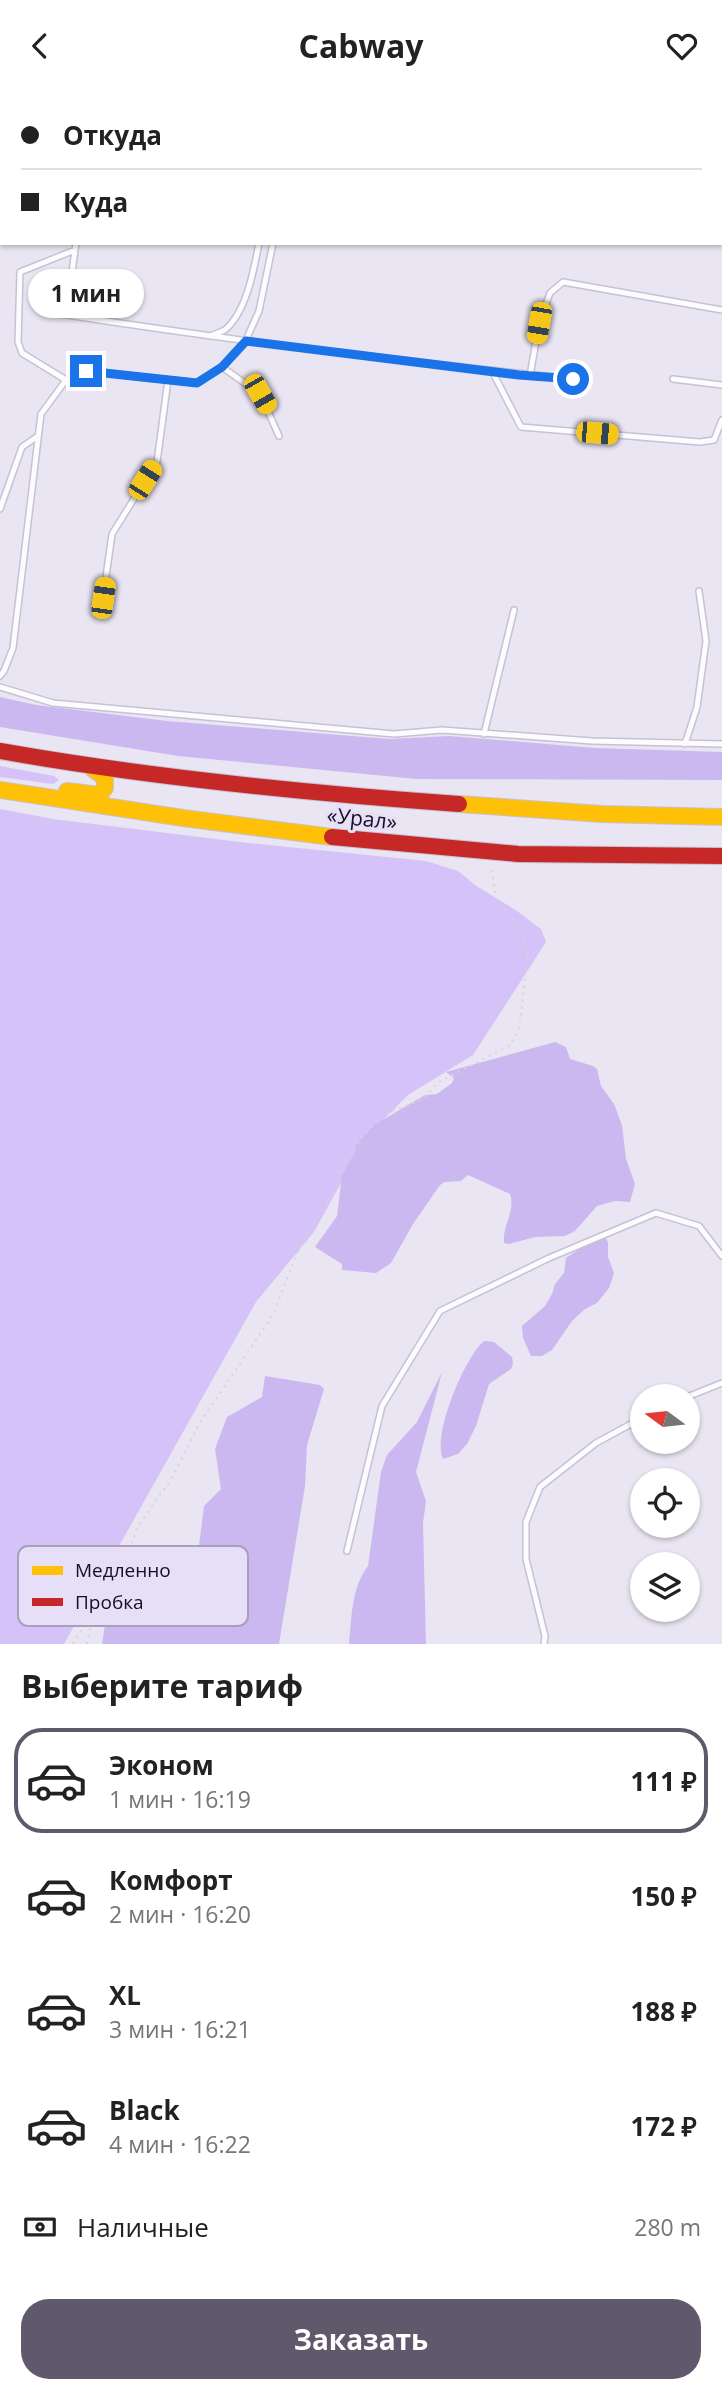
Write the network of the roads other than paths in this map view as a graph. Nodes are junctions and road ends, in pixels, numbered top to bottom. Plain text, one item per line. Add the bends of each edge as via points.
1 (259, 245) edge
2 (273, 245) edge
3 (76, 247) edge
4 (40, 308) dead end
5 (722, 310) edge
6 (60, 314) junction
7 (208, 337) junction
8 (246, 341) junction
9 (222, 367) junction
10 (492, 371) junction
11 (530, 376) junction
12 (673, 379) dead end
13 (66, 380) junction
14 (168, 380) junction
15 (584, 380) dead end
16 (722, 385) edge
17 (722, 420) edge
18 (38, 436) junction
19 (279, 436) dead end
20 (0, 509) edge
21 (699, 591) dead end
22 (103, 598) dead end
23 (514, 610) dead end
24 (0, 675) edge
25 (0, 687) edge
26 (484, 734) junction
27 (685, 744) junction
28 (722, 744) edge
29 (0, 751) edge
30 (89, 767) junction
31 (0, 790) edge
32 (26, 794) junction
33 (722, 817) edge
34 (722, 856) edge
35 (722, 1256) edge
36 (722, 1383) edge
37 (700, 1392) edge
38 (630, 1425) edge
39 (347, 1551) dead end
40 (544, 1644) edge

1 - 7 lane via 248,291 238,311 226,329
2 - 8 lane via 259,311
3 - 6 lane
3 - 13 lane via 20,272 19,284 18,342 22,353
4 - 6 lane
5 - 11 lane via 563,282 550,293 539,323
6 - 7 lane
7 - 8 lane
8 - 9 lane
8 - 10 lane
9 - 14 lane via 197,383
9 - 19 lane via 260,394
10 - 11 lane
10 - 17 lane via 521,427 700,442 714,440
11 - 15 lane
12 - 16 lane
13 - 14 lane via 86,371
13 - 18 lane via 41,414
14 - 22 lane via 157,462 112,534
18 - 20 lane via 22,447
18 - 24 lane via 13,648
21 - 27 lane via 706,641 697,707
23 - 26 lane
25 - 26 lane via 53,703 394,734 442,730
26 - 27 lane
27 - 28 lane
29 - 30 main road, «Урал»
30 - 32 main road via 105,778 99,795 51,788
30 - 33 main road, «Урал» via 350,796 602,814
31 - 32 main road, «Урал»
32 - 34 main road, «Урал» via 356,840 491,852
35 - 39 lane via 699,1226 656,1213 440,1311 382,1406
36 - 37 lane
38 - 40 lane via 596,1443 540,1487 526,1522 526,1559

